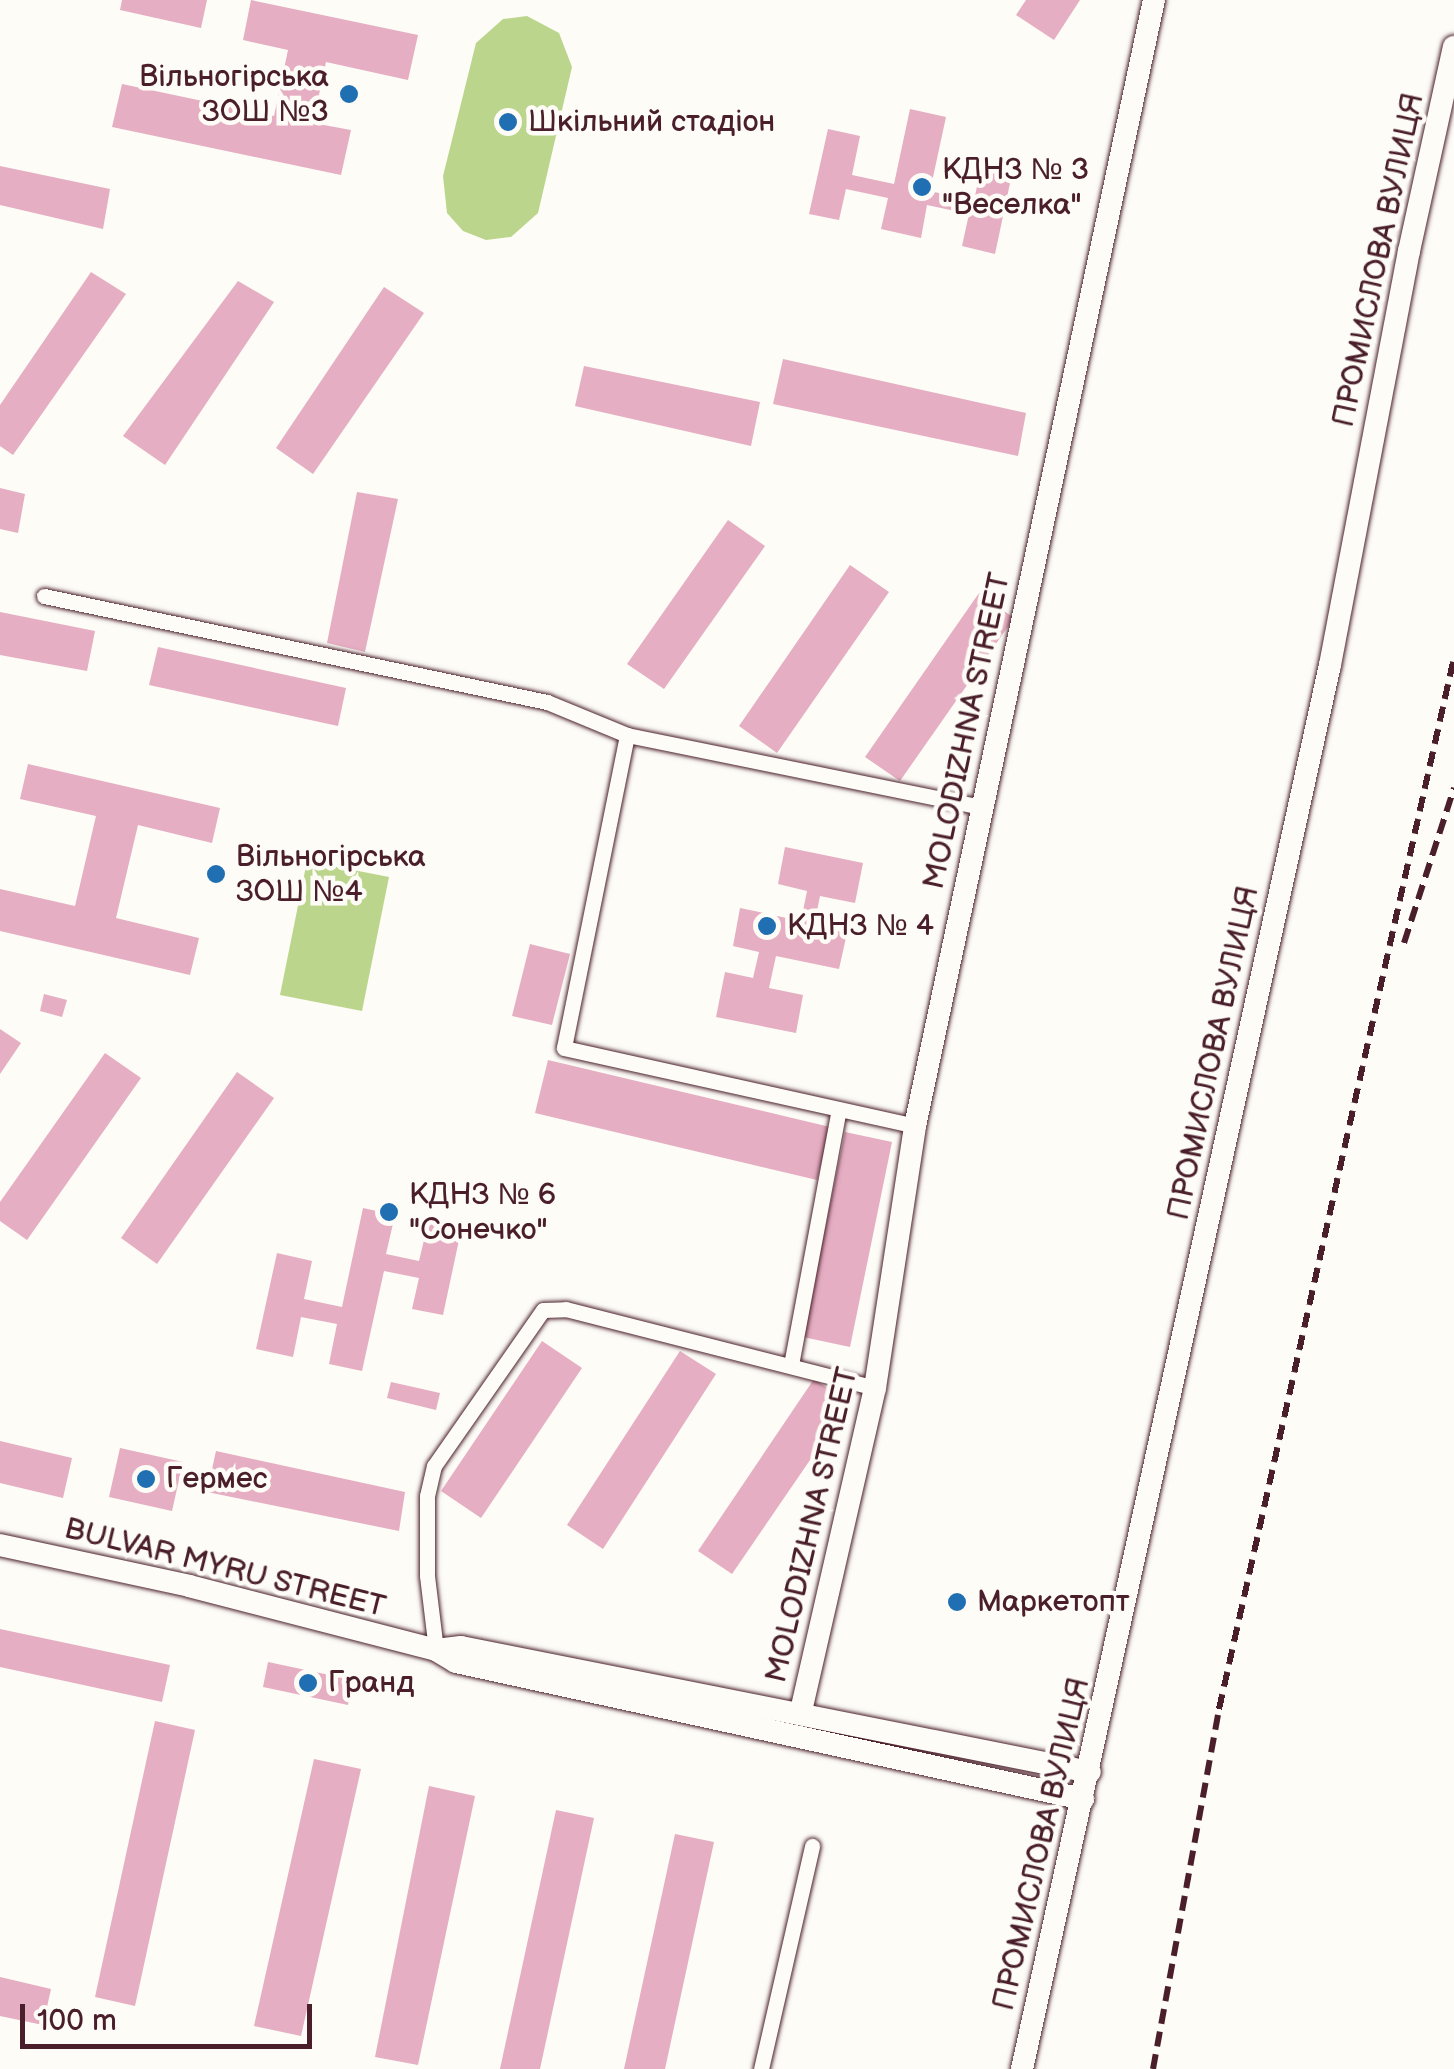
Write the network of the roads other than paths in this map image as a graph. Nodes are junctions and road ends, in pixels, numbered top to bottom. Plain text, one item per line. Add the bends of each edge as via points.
1 (1154, 0) edge
2 (1454, 47) edge
3 (44, 596) dead end
4 (627, 735) junction
5 (981, 807) junction
6 (839, 1109) junction
7 (915, 1126) junction
8 (791, 1365) junction
9 (876, 1388) junction
10 (0, 1545) edge
11 (436, 1650) junction
12 (801, 1711) junction
13 (1090, 1772) junction
14 (1083, 1799) junction
15 (812, 1846) dead end
16 (761, 2069) edge
17 (1022, 2069) edge

1 - 5 street, MOLODIZHNA STREET
2 - 13 street, ПРОМИСЛОВА ВУЛИЦЯ via 1326,684
3 - 4 street via 547,702
4 - 5 street
4 - 6 street via 564,1048
5 - 7 street, MOLODIZHNA STREET
6 - 7 street
6 - 8 street
7 - 9 street, MOLODIZHNA STREET
8 - 9 street
8 - 11 street via 566,1309 543,1310 434,1466 427,1496 427,1576
9 - 12 street, MOLODIZHNA STREET
10 - 11 street, BULVAR MYRU STREET
11 - 12 street, BULVAR MYRU STREET via 461,1646
11 - 14 street, BULVAR MYRU STREET via 456,1662
12 - 13 street, BULVAR MYRU STREET
13 - 14 street, ПРОМИСЛОВА ВУЛИЦЯ
14 - 17 street, ПРОМИСЛОВА ВУЛИЦЯ
15 - 16 street

